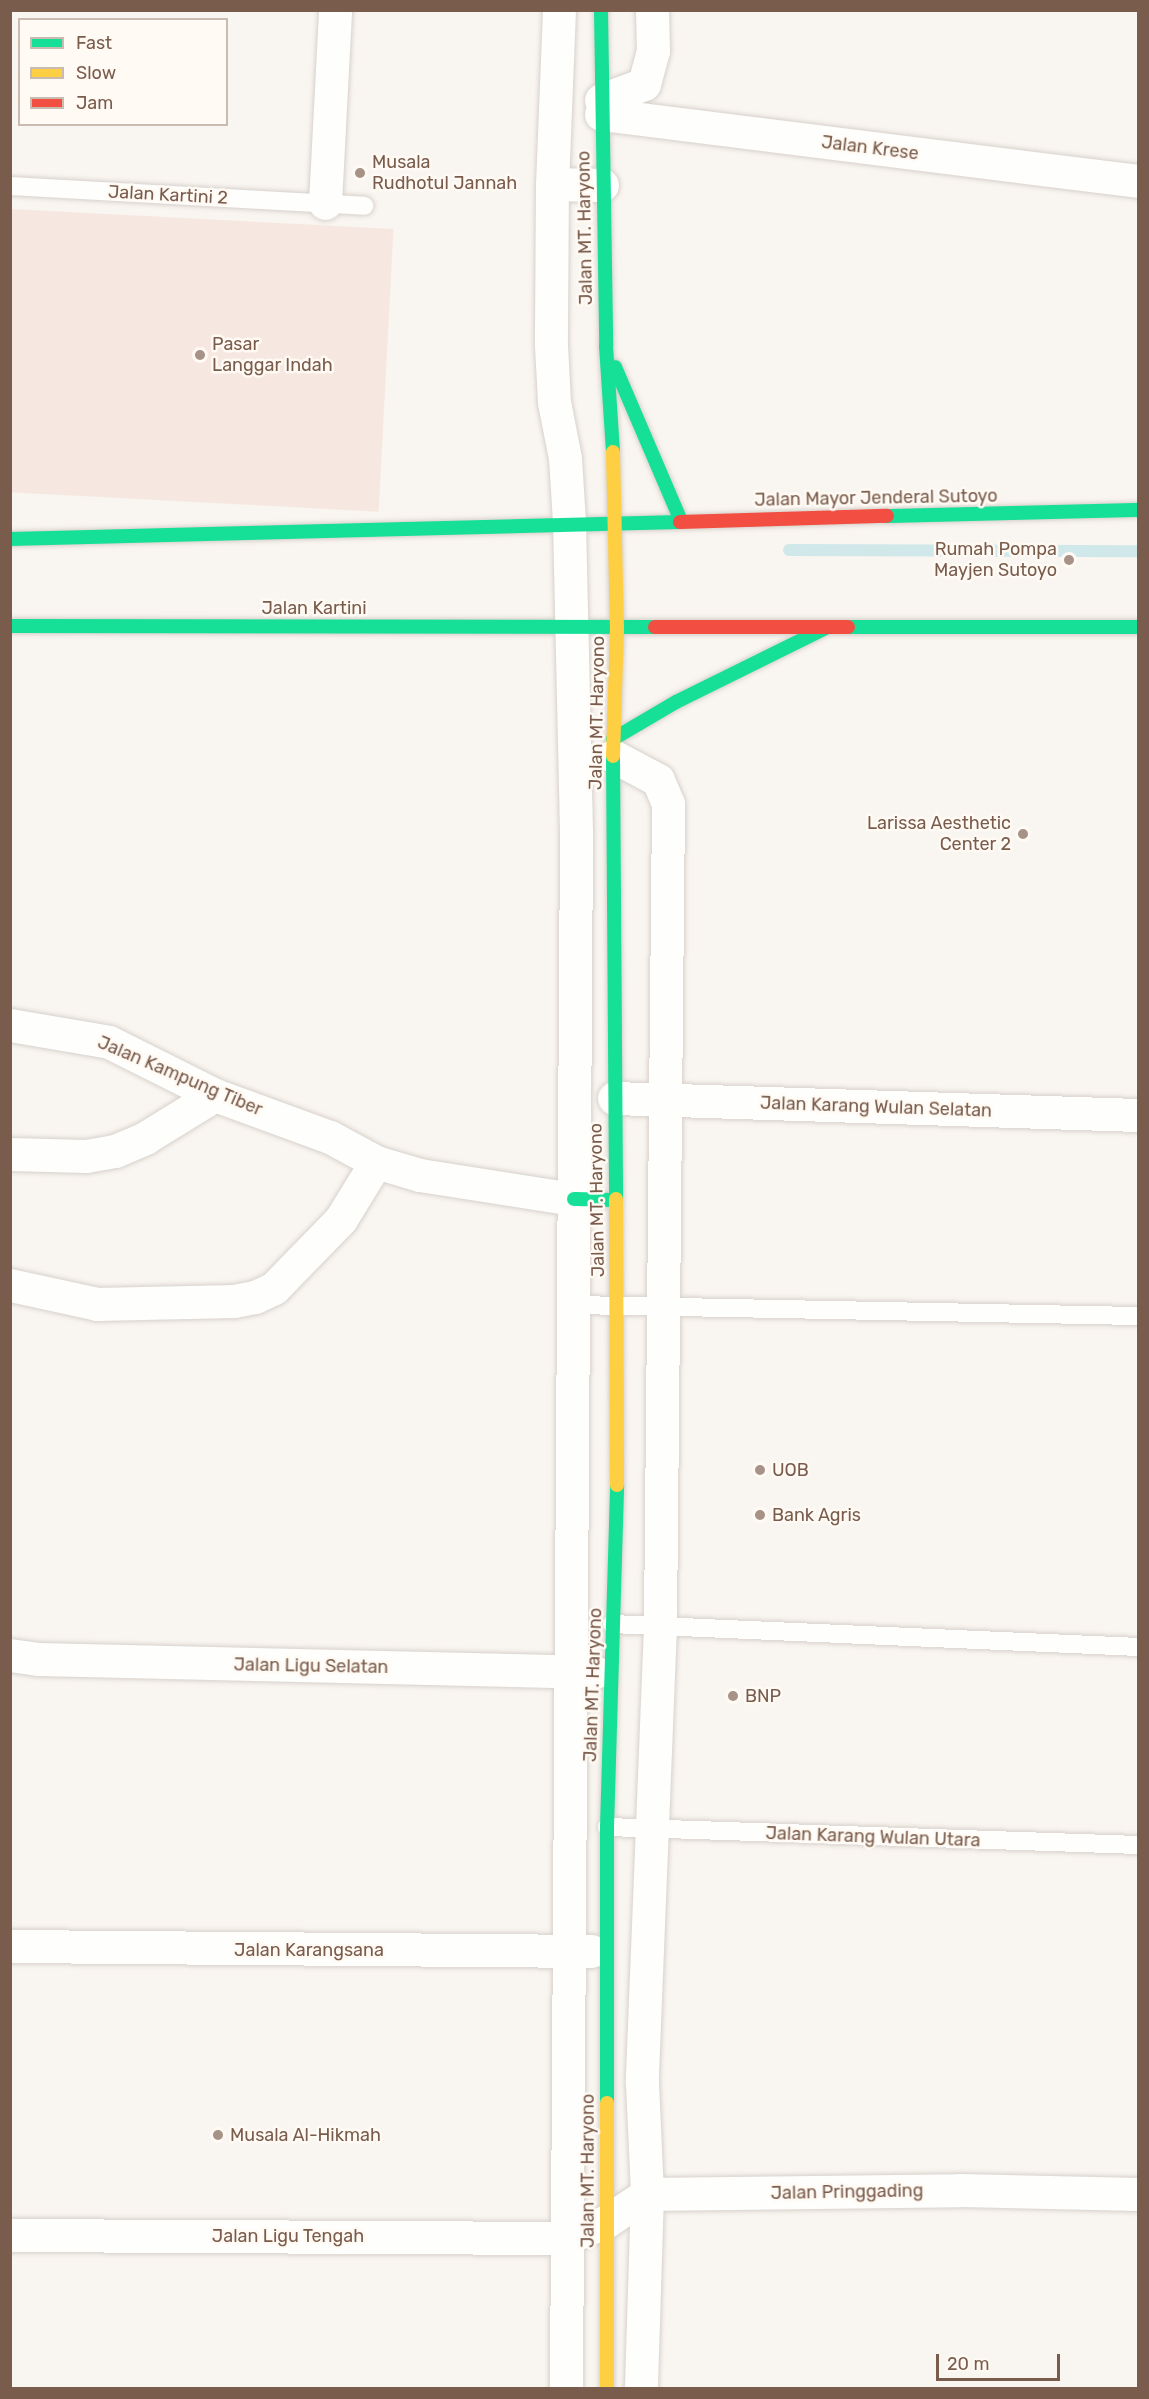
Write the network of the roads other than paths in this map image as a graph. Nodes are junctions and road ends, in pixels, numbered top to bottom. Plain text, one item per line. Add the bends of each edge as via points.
1 (335, 10) edge
2 (559, 10) edge
3 (601, 10) edge
4 (652, 10) edge
5 (601, 107) junction
6 (1138, 181) edge
7 (552, 184) junction
8 (602, 185) junction
9 (10, 186) edge
10 (325, 203) junction
11 (364, 206) dead end
12 (606, 346) junction
13 (1138, 510) edge
14 (615, 521) junction
15 (681, 521) junction
16 (569, 522) junction
17 (10, 539) edge
18 (10, 626) edge
19 (569, 627) junction
20 (1138, 627) edge
21 (826, 628) junction
22 (617, 629) junction
23 (613, 748) junction
24 (10, 1025) edge
25 (214, 1095) junction
26 (614, 1098) junction
27 (663, 1100) junction
28 (1138, 1115) edge
29 (10, 1154) edge
30 (376, 1162) junction
31 (574, 1199) junction
32 (614, 1200) junction
33 (10, 1285) edge
34 (617, 1304) junction
35 (663, 1304) junction
36 (574, 1305) junction
37 (1138, 1316) edge
38 (573, 1567) junction
39 (614, 1567) junction
40 (612, 1624) junction
41 (660, 1626) junction
42 (1138, 1647) edge
43 (10, 1655) edge
44 (572, 1672) junction
45 (611, 1672) junction
46 (607, 1827) junction
47 (655, 1830) junction
48 (1138, 1845) edge
49 (10, 1946) edge
50 (569, 1950) junction
51 (606, 1952) junction
52 (606, 2082) junction
53 (642, 2083) junction
54 (647, 2194) junction
55 (1138, 2194) edge
56 (607, 2221) junction
57 (10, 2235) edge
58 (566, 2238) junction
59 (566, 2388) edge
60 (607, 2388) edge
61 (641, 2388) edge

1 - 10 street
2 - 7 street
3 - 5 main road, Jalan MT. Haryono
4 - 5 street via 653,51 644,84
5 - 6 street, Jalan Krese
5 - 8 main road, Jalan MT. Haryono
7 - 8 street
7 - 16 street via 554,402 565,458
8 - 12 main road, Jalan MT. Haryono
9 - 10 lane, Jalan Kartini 2
10 - 11 lane, Jalan Kartini 2
12 - 14 main road, Jalan MT. Haryono
12 - 15 main road
13 - 15 main road, Jalan Mayor Jenderal Sutoyo
14 - 15 main road, Jalan Mayor Jenderal Sutoyo
14 - 16 main road
14 - 22 main road, Jalan MT. Haryono
16 - 17 main road
16 - 19 street
18 - 19 main road, Jalan Kartini
19 - 22 main road, Jalan Kartini
19 - 31 street via 576,836
20 - 21 main road, Jalan Kartini
21 - 22 main road, Jalan Kartini
21 - 23 main road via 676,702
22 - 23 main road, Jalan MT. Haryono
23 - 26 main road, Jalan MT. Haryono
23 - 27 street via 658,780 668,804
24 - 25 street, Jalan Kampung Tiber via 109,1042
25 - 29 street via 145,1138 115,1151 86,1156
25 - 30 street, Jalan Kampung Tiber via 330,1137
26 - 27 street, Jalan Karang Wulan Selatan
26 - 32 main road, Jalan MT. Haryono
27 - 28 street, Jalan Karang Wulan Selatan
27 - 35 street
30 - 31 street, Jalan Kampung Tiber via 420,1175
30 - 33 street via 340,1219 274,1288 255,1297 211,1302 97,1304
31 - 32 main road
31 - 36 street
32 - 34 main road, Jalan MT. Haryono
34 - 35 lane
34 - 36 lane
34 - 39 main road, Jalan MT. Haryono
35 - 37 lane
35 - 41 street
36 - 38 street
38 - 39 street
38 - 44 street
39 - 40 main road, Jalan MT. Haryono
40 - 41 lane
40 - 45 main road, Jalan MT. Haryono
41 - 42 lane
41 - 47 street
43 - 44 street, Jalan Ligu Selatan via 39,1659
44 - 45 street, Jalan Ligu Selatan
44 - 50 street
45 - 46 main road, Jalan MT. Haryono
46 - 47 lane, Jalan Karang Wulan Utara
46 - 51 main road, Jalan MT. Haryono
47 - 48 lane, Jalan Karang Wulan Utara
47 - 53 street
49 - 50 street, Jalan Karangsana
50 - 51 street, Jalan Karangsana
50 - 58 street
51 - 52 main road, Jalan MT. Haryono
52 - 53 street
52 - 56 main road, Jalan MT. Haryono
53 - 54 street
54 - 55 street, Jalan Pringgading via 960,2190
54 - 56 street
54 - 61 street
56 - 58 street
56 - 60 main road, Jalan MT. Haryono
57 - 58 street, Jalan Ligu Tengah
58 - 59 street

